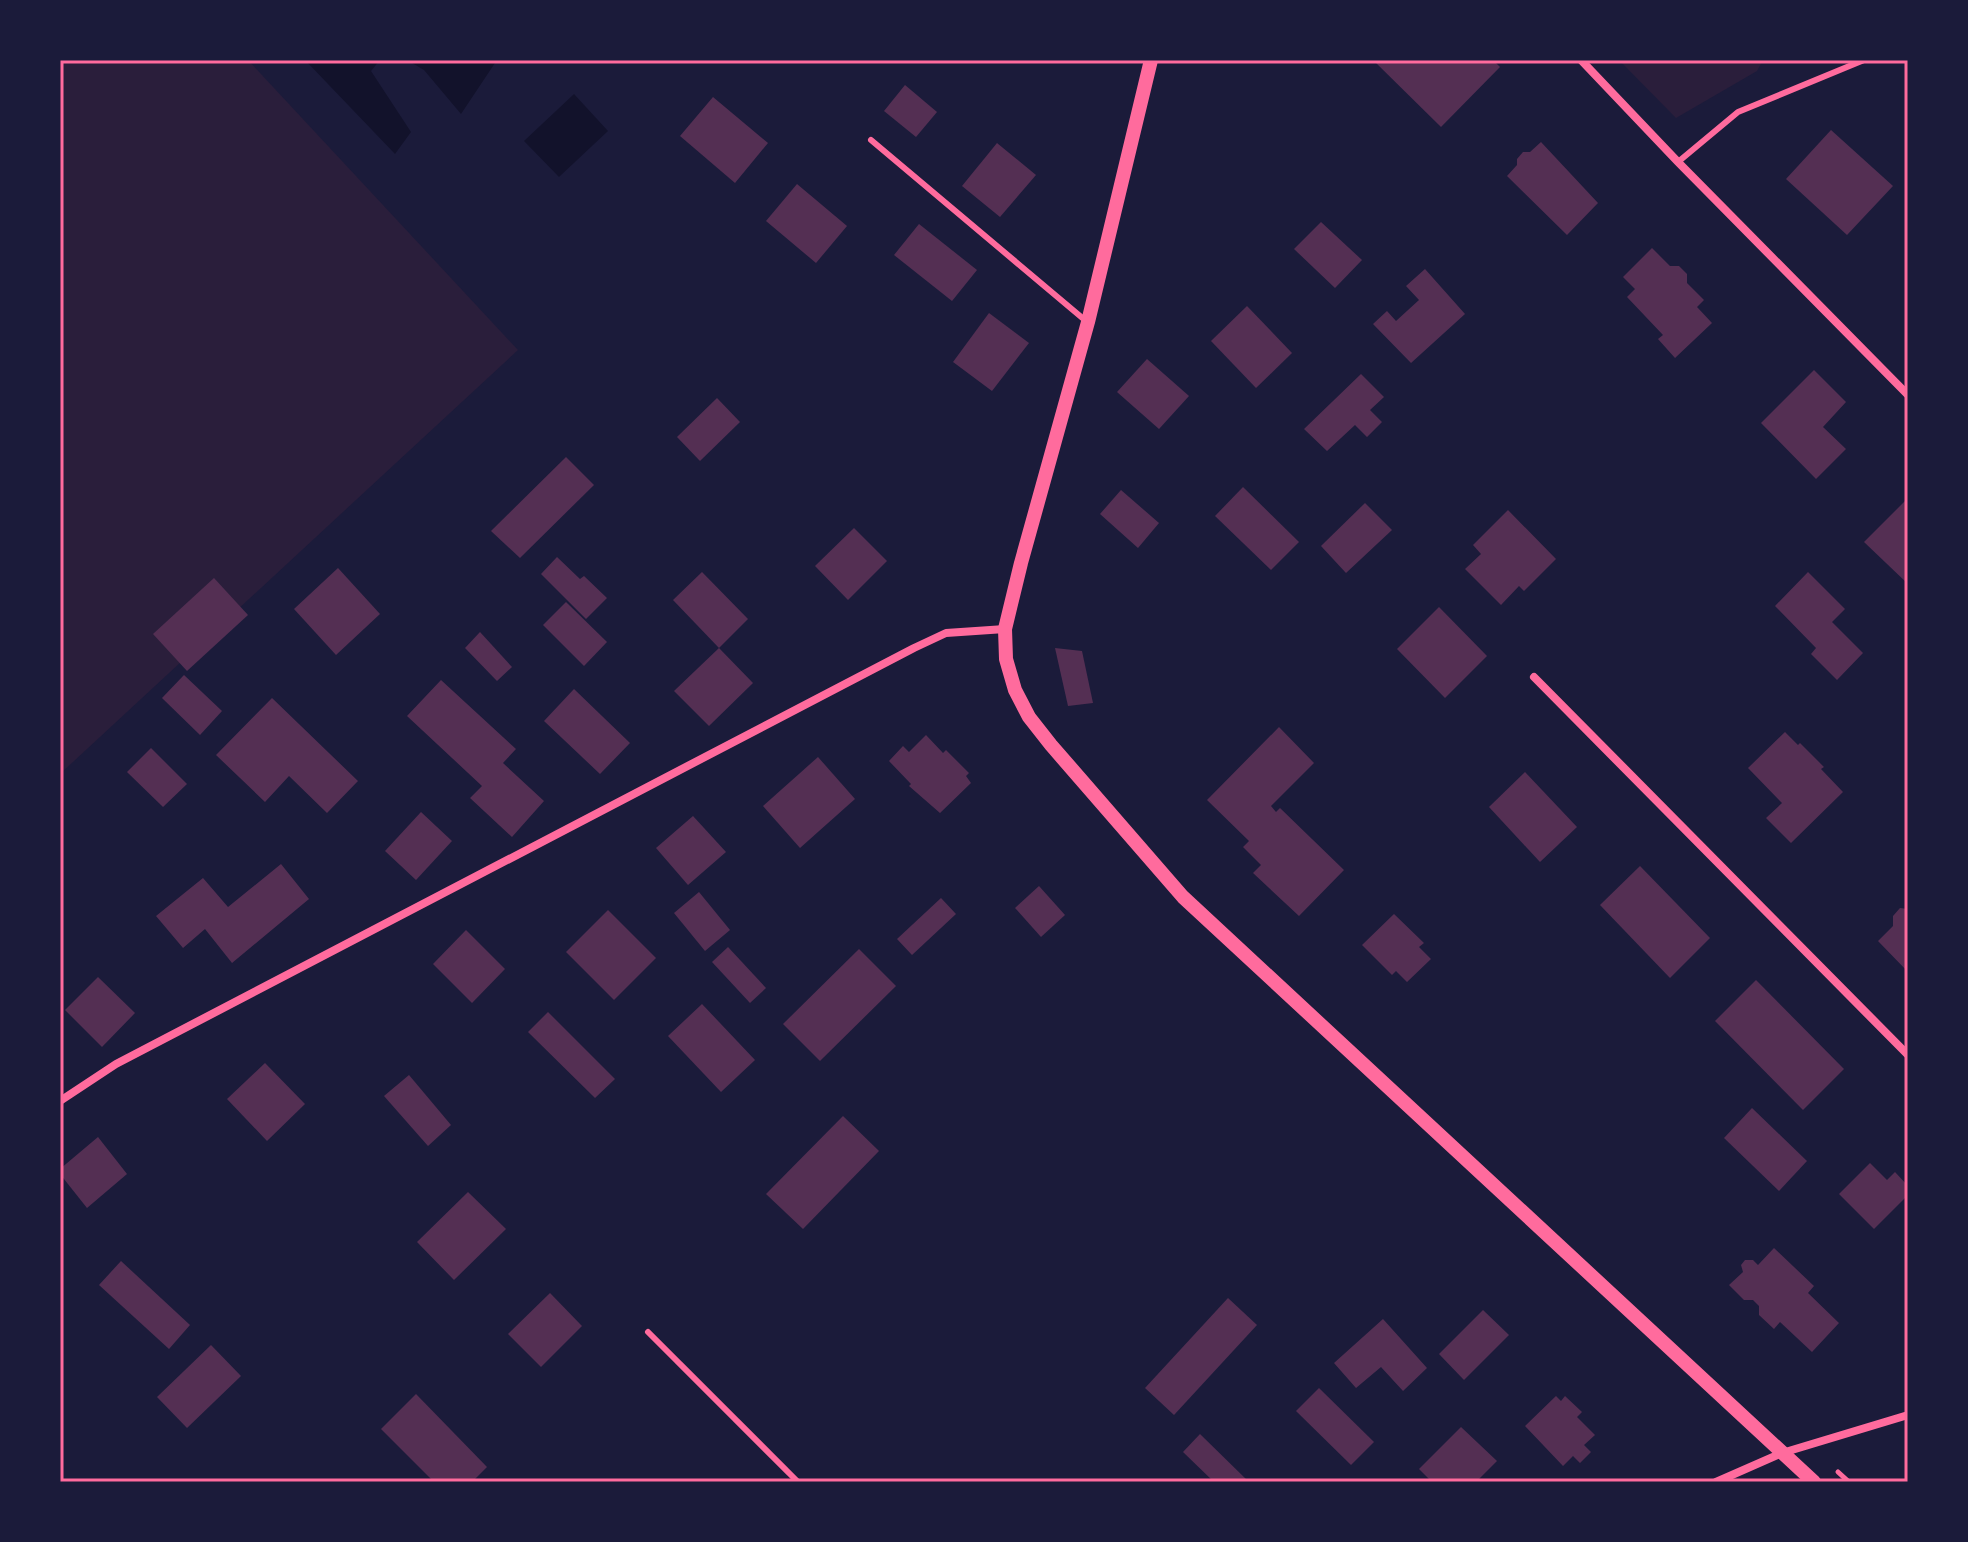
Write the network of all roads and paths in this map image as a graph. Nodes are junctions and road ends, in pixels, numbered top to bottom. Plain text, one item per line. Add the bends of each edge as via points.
1 (1151, 60) edge
2 (1581, 60) edge
3 (1864, 60) edge
4 (871, 140) dead end
5 (1678, 162) junction
6 (1088, 322) junction
7 (1908, 395) edge
8 (1005, 629) junction
9 (1534, 677) dead end
10 (1908, 1055) edge
11 (60, 1101) edge
12 (648, 1332) dead end
13 (1908, 1415) edge
14 (1808, 1446) junction
15 (1782, 1453) junction
16 (798, 1482) edge
17 (1716, 1482) edge
18 (1814, 1482) edge
19 (1849, 1482) edge

1 - 6 street
2 - 5 street
3 - 5 lane via 1738,112
4 - 6 lane
5 - 7 street
6 - 8 street
8 - 11 street via 946,633 914,648 116,1064
8 - 15 street via 1009,669 1029,717 1183,897
9 - 10 street
12 - 16 lane
13 - 14 street
14 - 15 street
14 - 19 path
15 - 17 street
15 - 18 street

